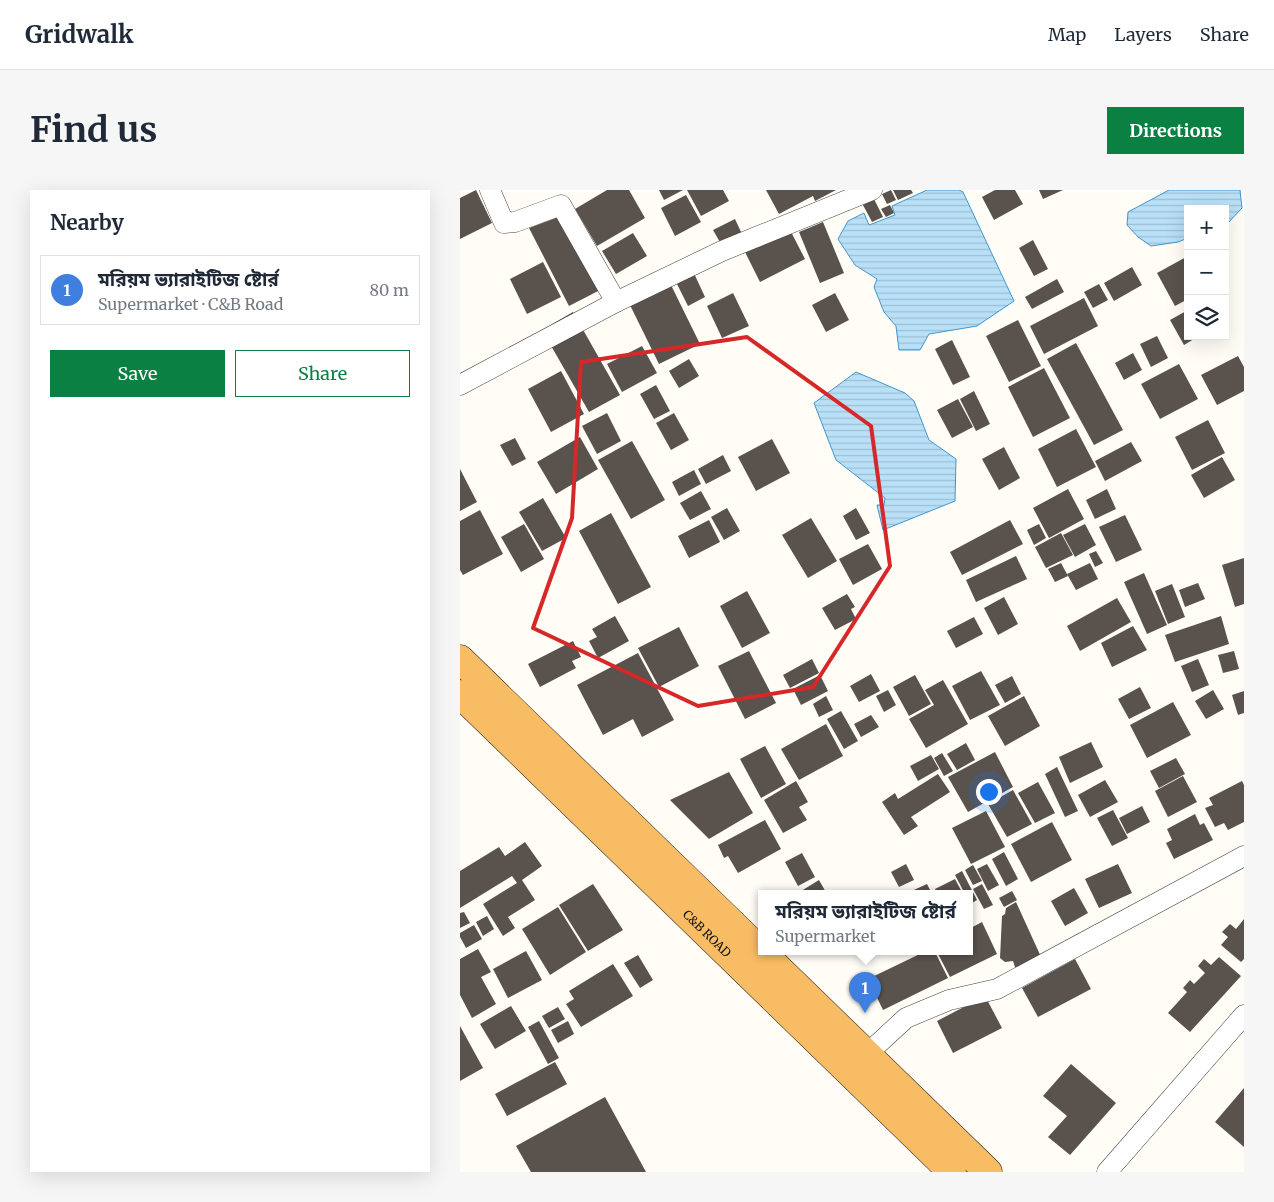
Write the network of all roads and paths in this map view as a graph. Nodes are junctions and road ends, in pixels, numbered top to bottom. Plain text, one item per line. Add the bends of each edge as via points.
1 (490, 190) edge
2 (872, 190) edge
3 (616, 302) junction
4 (460, 385) edge
5 (460, 659) edge
6 (460, 694) edge
7 (1244, 856) edge
8 (758, 948) edge
9 (765, 955) edge
10 (1244, 1016) edge
11 (867, 1054) junction
12 (952, 1172) edge
13 (988, 1172) edge
14 (1107, 1172) edge

1 - 3 street via 504,223 561,205
2 - 3 street via 722,251
3 - 4 street
5 - 8 highway, C&B ROAD
6 - 12 highway, C&B ROAD
7 - 11 street via 996,989 949,1000 906,1018
9 - 11 highway, C&B ROAD
10 - 14 street
11 - 13 highway, C&B ROAD

